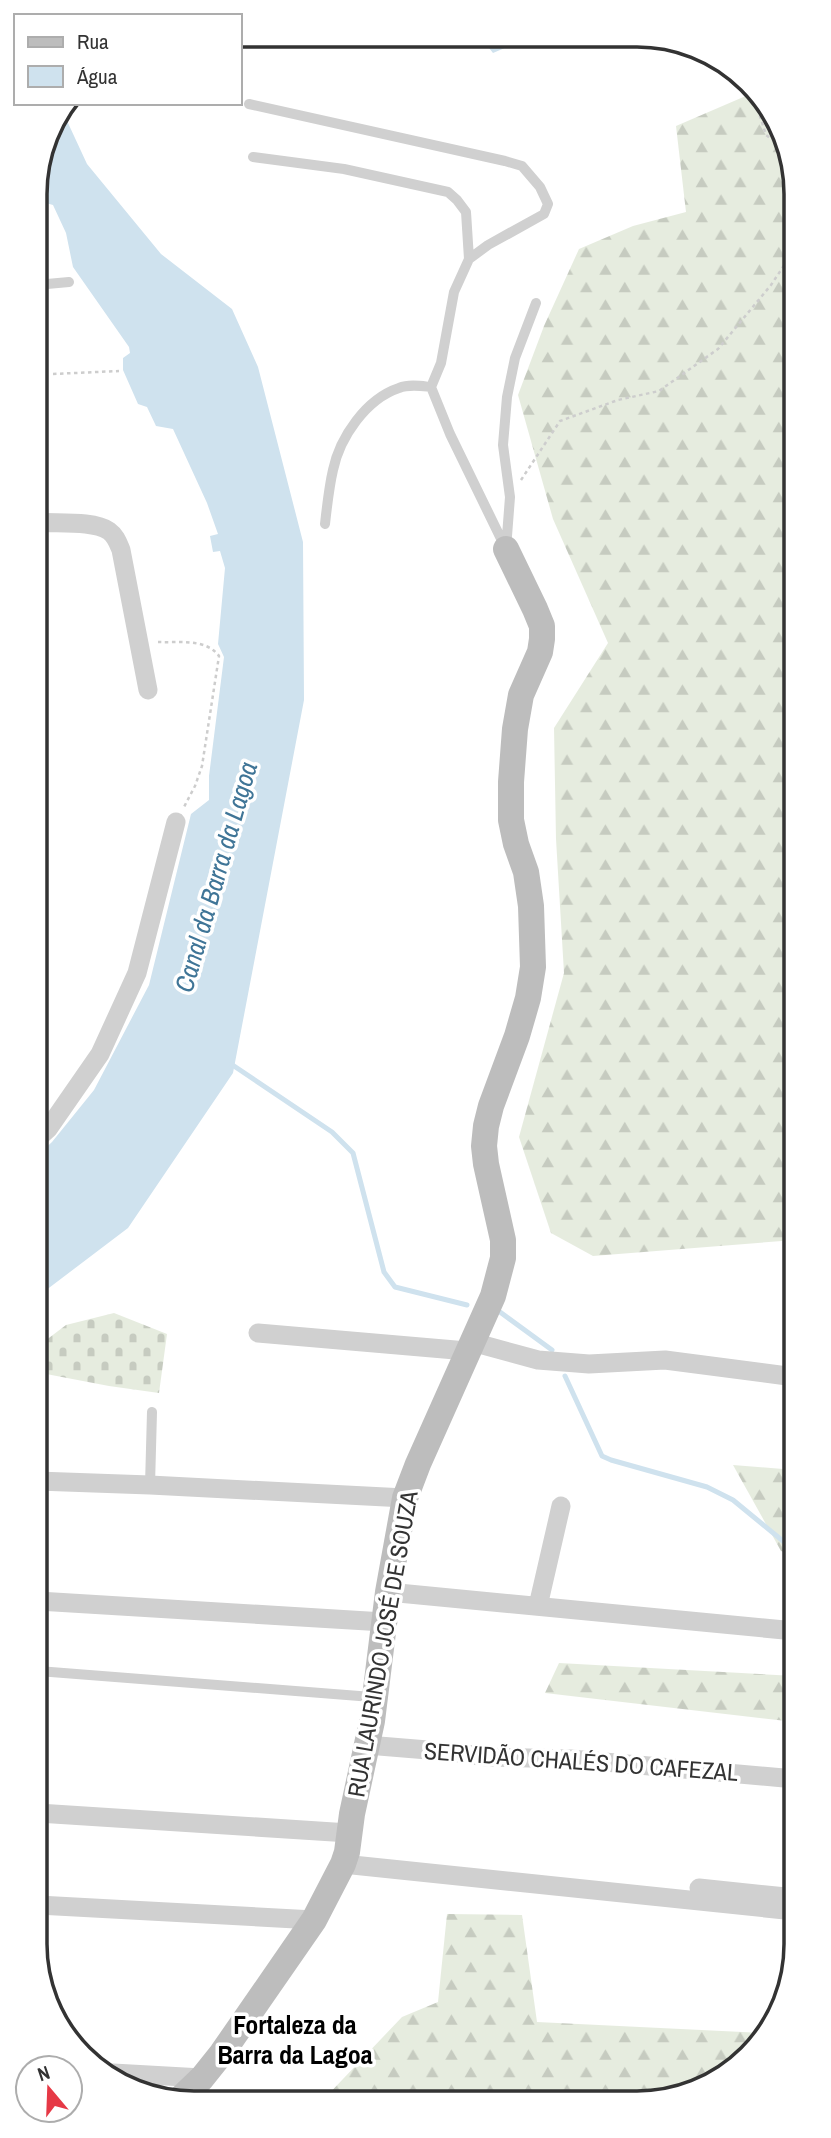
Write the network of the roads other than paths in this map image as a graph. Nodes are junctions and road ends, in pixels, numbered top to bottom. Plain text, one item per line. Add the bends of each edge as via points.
1 (249, 104) dead end
2 (253, 157) dead end
3 (469, 259) junction
4 (69, 282) dead end
5 (48, 284) edge
6 (536, 303) dead end
7 (431, 387) junction
8 (48, 523) edge
9 (325, 524) dead end
10 (506, 549) junction
11 (148, 690) dead end
12 (176, 822) road end
13 (47, 1129) edge
14 (258, 1334) dead end
15 (470, 1346) junction
16 (783, 1375) edge
17 (152, 1412) dead end
18 (47, 1481) edge
19 (150, 1485) junction
20 (405, 1498) junction
21 (561, 1506) dead end
22 (388, 1592) junction
23 (47, 1602) edge
24 (538, 1606) junction
25 (384, 1622) junction
26 (783, 1630) edge
27 (47, 1672) edge
28 (376, 1697) junction
29 (367, 1745) junction
30 (783, 1778) edge
31 (47, 1814) edge
32 (346, 1850) junction
33 (783, 1897) edge
34 (47, 1905) edge
35 (783, 1910) edge
36 (314, 1920) junction
37 (126, 2074) edge
38 (202, 2078) junction
39 (189, 2090) edge

1 - 3 lane via 522,166 548,204 544,214
2 - 3 lane via 344,169 448,192 466,212
3 - 7 lane via 454,292 441,363
4 - 5 lane
6 - 10 lane via 515,358 507,397 503,444 510,497
7 - 9 lane via 399,388 360,415 345,436 333,468
7 - 10 lane
8 - 11 street via 100,527 116,538
10 - 15 street, RUA LAURINDO JOSÉ DE SOUZA via 542,626 540,652 520,695 511,782 511,820 531,906 533,967 517,1036 486,1126 486,1164 500,1219 503,1258 493,1296
12 - 13 street via 137,973 100,1054
14 - 15 street
15 - 16 street via 538,1360 665,1360
15 - 20 street, RUA LAURINDO JOSÉ DE SOUZA
17 - 19 lane
18 - 19 street
19 - 20 street
20 - 22 street, RUA LAURINDO JOSÉ DE SOUZA
21 - 24 street
22 - 24 street
22 - 25 street, RUA LAURINDO JOSÉ DE SOUZA
23 - 25 street
24 - 26 street
25 - 28 street, RUA LAURINDO JOSÉ DE SOUZA
27 - 28 lane
28 - 29 street, RUA LAURINDO JOSÉ DE SOUZA
29 - 30 street, SERVIDÃO CHALÉS DO CAFEZAL
29 - 32 street, RUA LAURINDO JOSÉ DE SOUZA
31 - 32 street
32 - 33 street
32 - 35 street
32 - 36 street, RUA LAURINDO JOSÉ DE SOUZA
34 - 36 street
36 - 38 street, RUA LAURINDO JOSÉ DE SOUZA
37 - 38 street
38 - 39 street, RUA LAURINDO JOSÉ DE SOUZA

